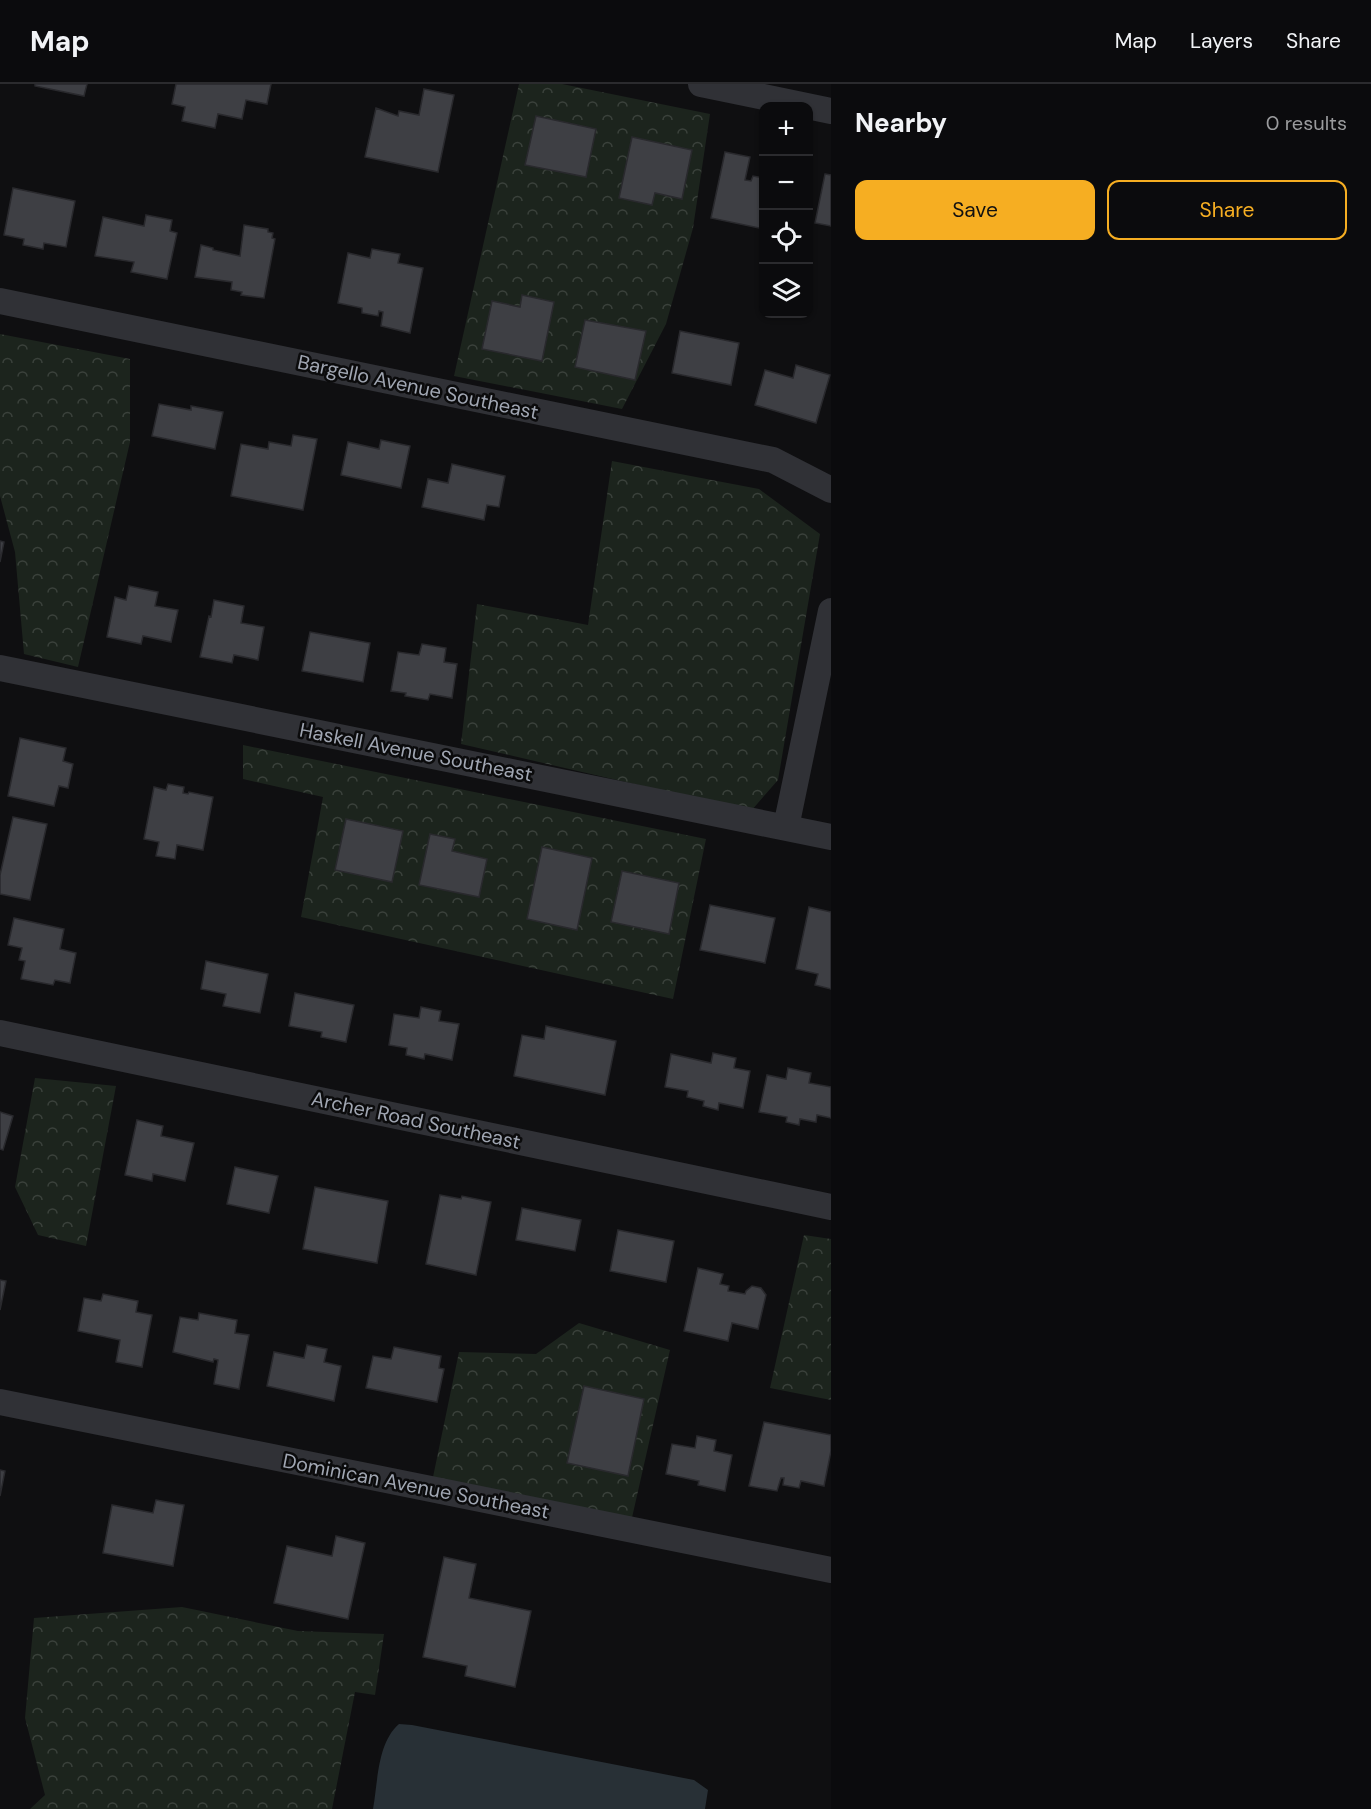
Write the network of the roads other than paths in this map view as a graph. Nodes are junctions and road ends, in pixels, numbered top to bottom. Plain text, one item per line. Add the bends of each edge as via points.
1 (701, 84) edge
2 (790, 93) edge
3 (831, 111) edge
4 (0, 301) edge
5 (831, 490) edge
6 (831, 611) edge
7 (0, 668) edge
8 (786, 827) junction
9 (831, 837) edge
10 (0, 1033) edge
11 (831, 1207) edge
12 (0, 1402) edge
13 (831, 1570) edge

1 - 2 street
2 - 3 street
4 - 5 street, Bargello Avenue Southeast via 773,460
6 - 8 street
7 - 8 street, Haskell Avenue Southeast
8 - 9 street, Haskell Avenue Southeast
10 - 11 street, Archer Road Southeast
12 - 13 street, Dominican Avenue Southeast

